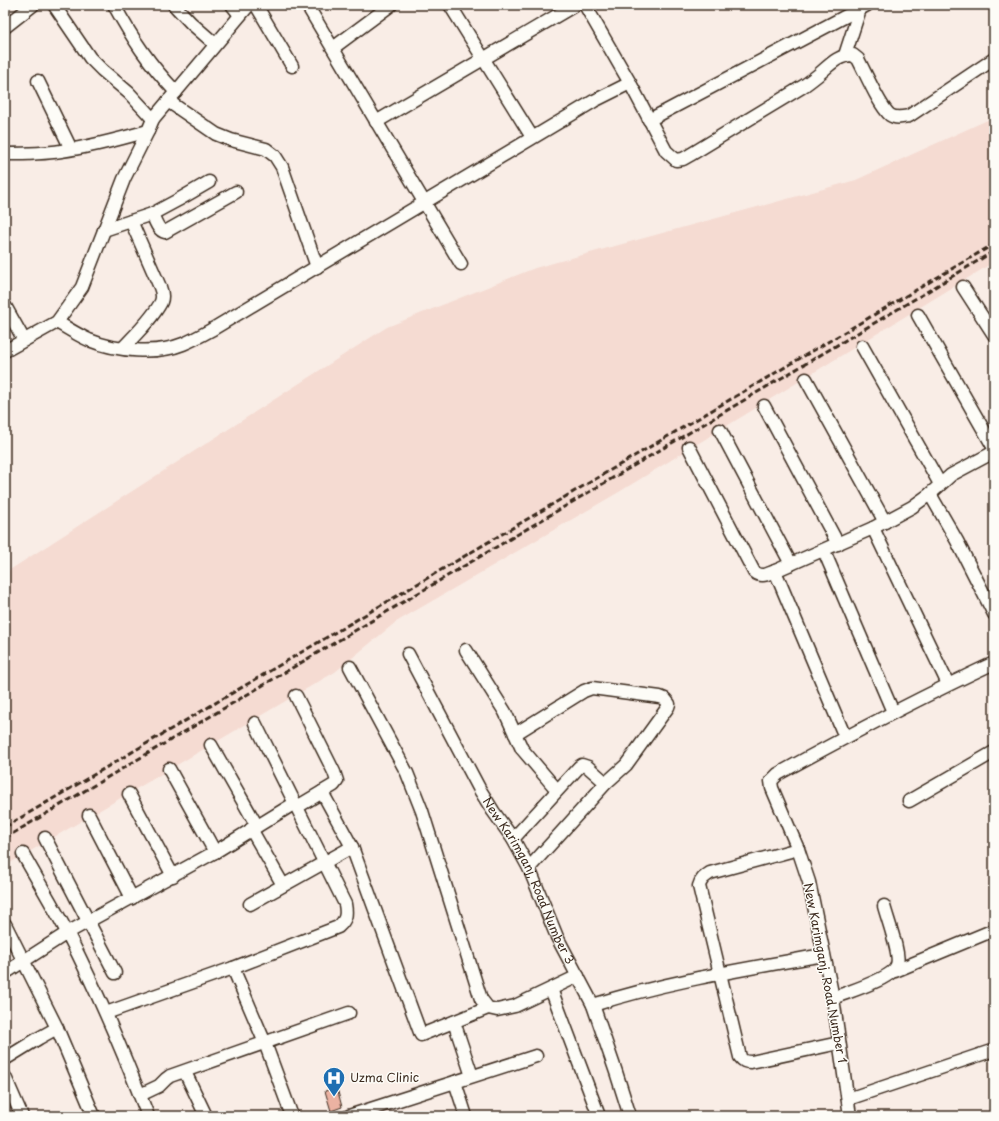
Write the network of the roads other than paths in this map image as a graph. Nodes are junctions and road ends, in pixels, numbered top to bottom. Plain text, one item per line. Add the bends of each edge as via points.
1 (33, 5) edge
2 (54, 5) edge
3 (114, 5) edge
4 (174, 5) edge
5 (232, 5) edge
6 (249, 5) edge
7 (256, 5) edge
8 (307, 5) edge
9 (391, 5) edge
10 (450, 5) edge
11 (575, 5) edge
12 (585, 5) edge
13 (861, 6) edge
14 (240, 15) junction
15 (5, 27) edge
16 (215, 44) junction
17 (333, 48) junction
18 (846, 55) junction
19 (483, 59) junction
20 (994, 59) edge
21 (292, 66) dead end
22 (38, 81) dead end
23 (630, 83) junction
24 (176, 92) junction
25 (168, 101) junction
26 (153, 119) junction
27 (650, 120) junction
28 (376, 122) junction
29 (148, 131) junction
30 (532, 137) junction
31 (71, 149) junction
32 (5, 154) edge
33 (209, 182) dead end
34 (236, 192) dead end
35 (425, 203) junction
36 (152, 214) junction
37 (131, 221) junction
38 (104, 230) junction
39 (461, 264) dead end
40 (317, 267) junction
41 (962, 287) dead end
42 (5, 306) edge
43 (918, 315) dead end
44 (56, 322) junction
45 (10, 325) edge
46 (994, 335) edge
47 (24, 340) junction
48 (862, 346) dead end
49 (123, 348) junction
50 (5, 351) edge
51 (806, 379) dead end
52 (764, 406) dead end
53 (720, 430) dead end
54 (690, 447) dead end
55 (994, 448) edge
56 (994, 452) edge
57 (940, 484) junction
58 (930, 494) junction
59 (885, 522) junction
60 (873, 528) junction
61 (838, 544) junction
62 (824, 551) junction
63 (791, 564) junction
64 (775, 571) junction
65 (994, 614) edge
66 (466, 650) dead end
67 (408, 654) dead end
68 (994, 662) edge
69 (350, 667) dead end
70 (948, 684) junction
71 (296, 696) dead end
72 (893, 712) junction
73 (255, 723) dead end
74 (515, 734) junction
75 (845, 737) junction
76 (210, 745) dead end
77 (994, 752) edge
78 (168, 769) dead end
79 (606, 783) junction
80 (557, 790) junction
81 (322, 792) junction
82 (130, 794) dead end
83 (909, 801) dead end
84 (296, 805) junction
85 (89, 815) dead end
86 (254, 828) junction
87 (45, 838) dead end
88 (512, 839) junction
89 (352, 847) junction
90 (798, 849) junction
91 (215, 852) junction
92 (23, 854) dead end
93 (324, 862) junction
94 (530, 868) junction
95 (173, 876) junction
96 (283, 885) junction
97 (132, 898) junction
98 (250, 904) dead end
99 (884, 906) dead end
100 (89, 922) junction
101 (5, 924) edge
102 (994, 930) edge
103 (67, 933) junction
104 (823, 955) junction
105 (23, 961) junction
106 (233, 968) junction
107 (895, 971) junction
108 (5, 973) edge
109 (115, 973) dead end
110 (720, 974) junction
111 (578, 976) junction
112 (551, 989) junction
113 (832, 998) junction
114 (593, 1005) junction
115 (488, 1008) junction
116 (106, 1013) junction
117 (348, 1013) dead end
118 (454, 1022) junction
119 (57, 1028) junction
120 (265, 1043) junction
121 (839, 1043) junction
122 (994, 1050) edge
123 (536, 1056) dead end
124 (5, 1058) edge
125 (185, 1072) junction
126 (472, 1076) junction
127 (5, 1077) edge
128 (455, 1082) junction
129 (140, 1095) junction
130 (848, 1099) junction
131 (22, 1116) edge
132 (94, 1116) edge
133 (148, 1116) edge
134 (206, 1116) edge
135 (292, 1116) edge
136 (349, 1116) edge
137 (466, 1116) edge
138 (599, 1116) edge
139 (630, 1116) edge
140 (850, 1116) edge

1 - 15 street
2 - 26 street via 90,58
3 - 24 street via 144,56
4 - 16 street via 191,24
5 - 14 street
6 - 14 street
7 - 21 street
8 - 17 street
9 - 17 street
10 - 19 street
11 - 19 street
12 - 23 street
13 - 18 street
13 - 27 street
14 - 16 street
16 - 24 street
17 - 28 street
18 - 20 street via 853,55 858,59 885,108 891,116 901,118 909,116
18 - 27 street via 837,59 802,87 683,159 676,160 666,151
19 - 28 street
19 - 30 street
22 - 31 street
23 - 27 street
23 - 30 street
24 - 25 street
25 - 26 street
25 - 40 street via 216,134 266,149 275,156 282,167
26 - 29 street
28 - 35 street
29 - 31 street
29 - 38 street via 124,179
30 - 35 street
31 - 32 street via 33,154
33 - 36 street
34 - 36 street via 165,232 159,229
35 - 39 street
35 - 40 street
36 - 37 street
37 - 38 street
37 - 49 street via 162,295 161,302 150,317
38 - 44 street via 82,287
40 - 49 street via 211,330 182,344 155,351
41 - 46 street
42 - 45 street
43 - 55 street
44 - 47 street
44 - 49 street via 88,340
45 - 47 street
47 - 50 street
48 - 57 street
51 - 59 street
52 - 61 street
53 - 63 street
54 - 64 street via 754,572 764,576
56 - 57 street via 951,475
57 - 58 street
58 - 59 street
58 - 65 street via 961,547
59 - 60 street
60 - 61 street
60 - 70 street
61 - 62 street
62 - 63 street
62 - 72 street
63 - 64 street
64 - 75 street
66 - 74 street via 505,712
67 - 88 street, New Karimganj, Road Number 3 via 480,790
68 - 70 street
69 - 115 street via 407,773 422,811 481,999
70 - 72 street
71 - 81 street via 337,778 334,785
72 - 75 street
73 - 84 street
74 - 79 street via 592,688 668,701 668,707 647,738 626,765
74 - 80 street via 522,749
75 - 90 street, New Karimganj, Road Number 1 via 770,781
76 - 86 street
77 - 83 street
78 - 91 street
79 - 80 street via 582,765
79 - 94 street
80 - 88 street
81 - 84 street
81 - 89 street
82 - 95 street
84 - 86 street
84 - 93 street
85 - 97 street
86 - 91 street
86 - 96 street
87 - 100 street
88 - 94 street, New Karimganj, Road Number 3
89 - 93 street
89 - 118 street via 421,1035
90 - 104 street, New Karimganj, Road Number 1 via 817,914
90 - 110 street via 710,873 700,881 699,886
91 - 95 street
92 - 103 street
93 - 96 street
93 - 106 street via 345,904 345,921 338,927
94 - 111 street, New Karimganj, Road Number 3 via 557,937
95 - 97 street
96 - 98 street
97 - 100 street
99 - 107 street via 898,955
100 - 103 street
100 - 109 street
101 - 105 street
102 - 107 street
103 - 105 street
103 - 116 street
104 - 110 street
104 - 113 street, New Karimganj, Road Number 1
105 - 108 street
105 - 119 street
106 - 116 street
106 - 120 street
107 - 113 street
110 - 114 street via 624,995
110 - 121 street via 742,1061 751,1062
111 - 112 street
111 - 114 street, New Karimganj, Road Number 3
112 - 115 street via 515,1006 497,1010
112 - 138 street
113 - 121 street, New Karimganj, Road Number 1
114 - 139 street, New Karimganj, Road Number 3
115 - 118 street
116 - 129 street
117 - 120 street
118 - 126 street
119 - 124 street
119 - 132 street
120 - 125 street
120 - 135 street
121 - 130 street, New Karimganj, Road Number 1
122 - 130 street
123 - 126 street
125 - 129 street via 170,1076 159,1086
125 - 134 street
126 - 128 street
127 - 131 street
128 - 136 street
128 - 137 street
129 - 133 street
130 - 140 street, New Karimganj, Road Number 1

